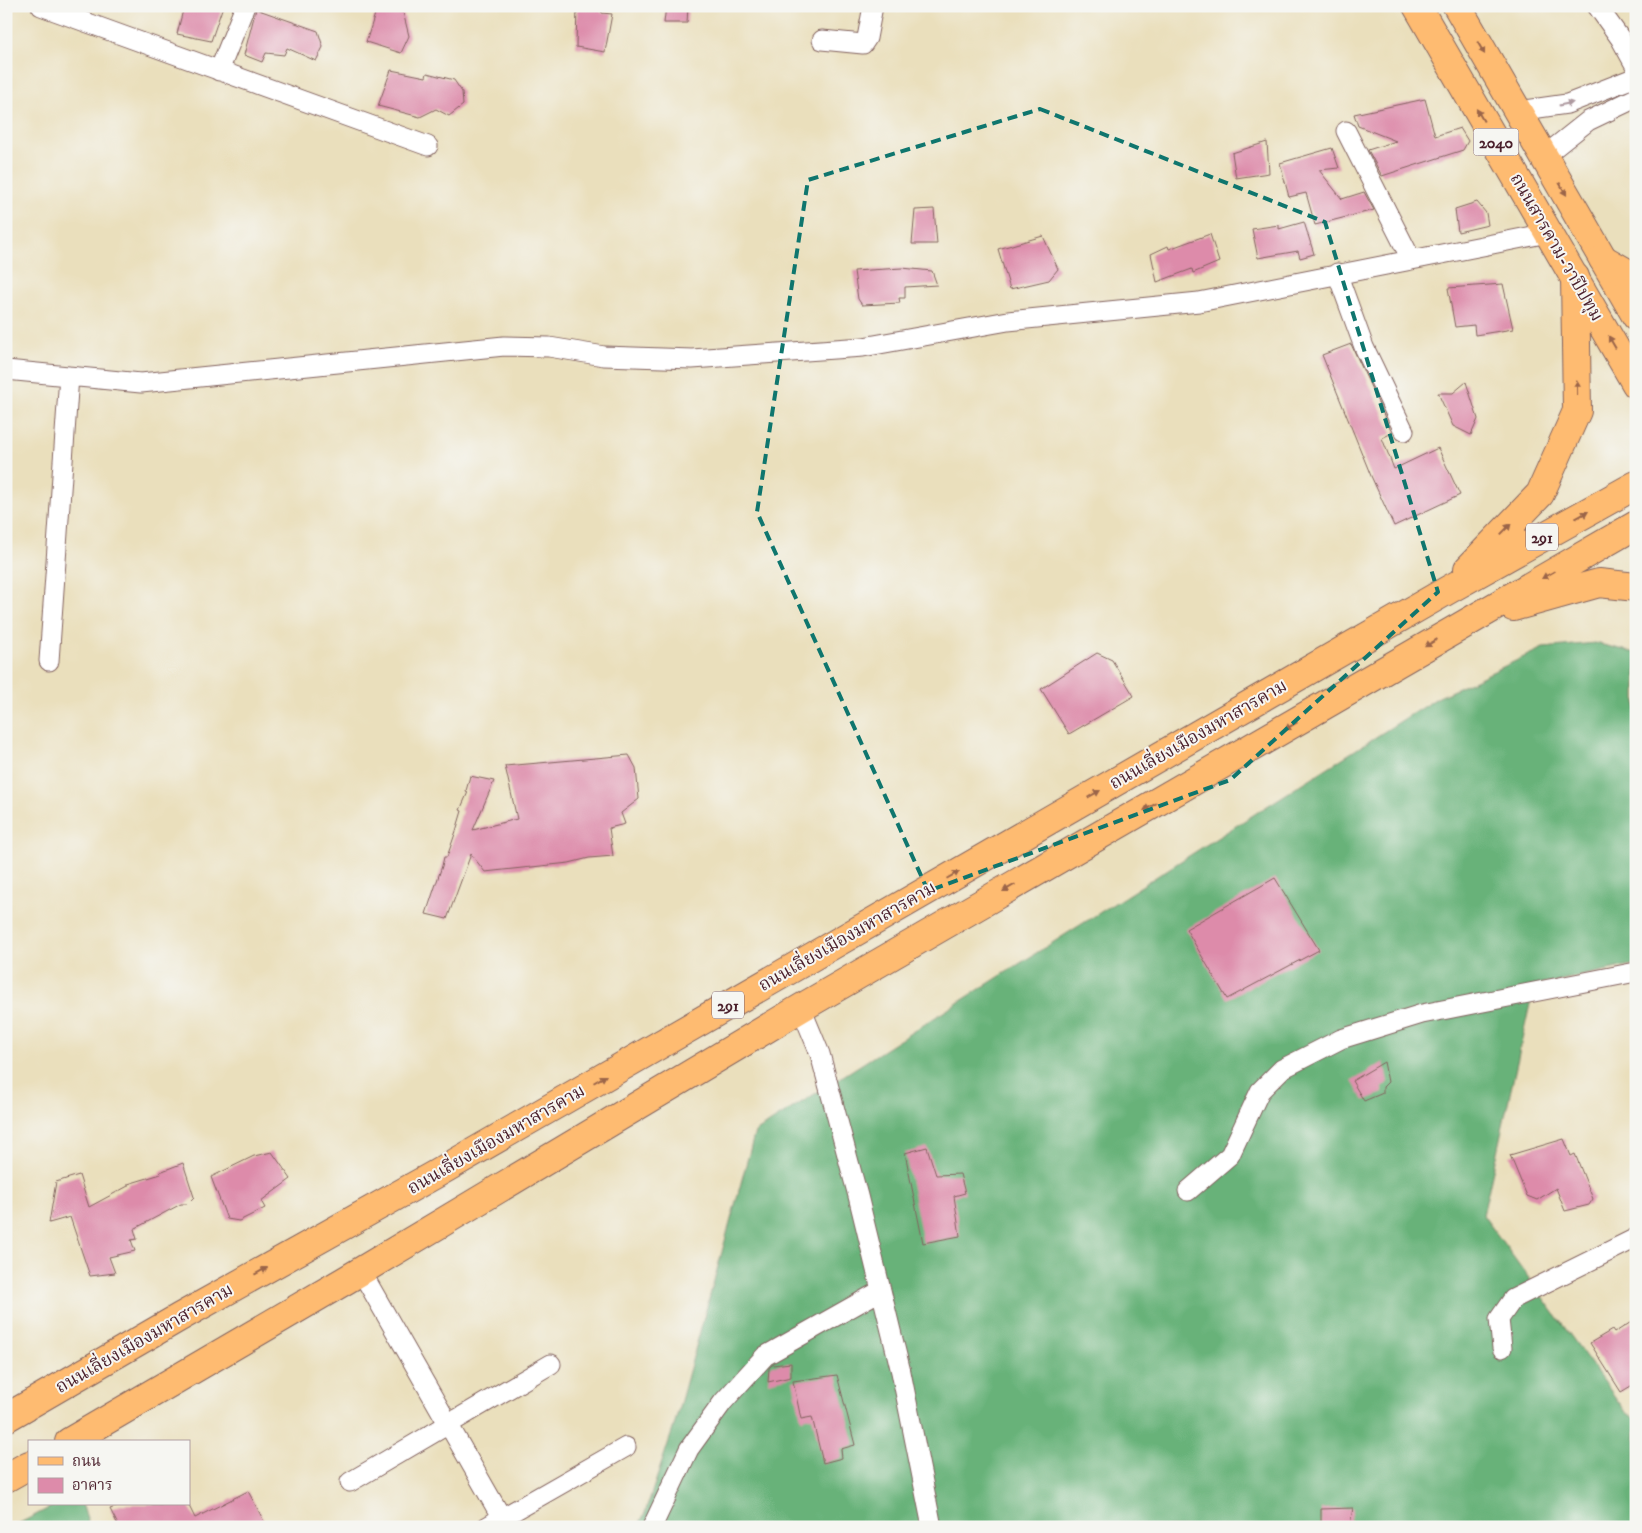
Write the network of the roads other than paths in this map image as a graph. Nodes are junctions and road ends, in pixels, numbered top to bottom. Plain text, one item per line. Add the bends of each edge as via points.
1 (41, 6) edge
2 (245, 6) edge
3 (873, 6) edge
4 (1417, 6) edge
5 (1457, 6) edge
6 (1597, 6) edge
7 (822, 40) dead end
8 (1636, 67) edge
9 (219, 71) junction
10 (1636, 77) edge
11 (1636, 98) edge
12 (1518, 111) junction
13 (1346, 131) dead end
14 (428, 146) dead end
15 (1544, 156) junction
16 (1548, 233) junction
17 (1411, 259) junction
18 (1603, 259) junction
19 (1337, 273) junction
20 (1575, 278) junction
21 (1636, 278) edge
22 (1636, 316) edge
23 (6, 370) edge
24 (69, 376) junction
25 (1636, 384) edge
26 (1404, 431) dead end
27 (1636, 485) edge
28 (1636, 525) edge
29 (1636, 587) edge
30 (1448, 590) junction
31 (1473, 618) junction
32 (49, 660) dead end
33 (1636, 972) edge
34 (802, 1008) junction
35 (1188, 1191) dead end
36 (1636, 1238) edge
37 (361, 1271) junction
38 (880, 1291) junction
39 (1502, 1348) dead end
40 (551, 1364) dead end
41 (6, 1418) edge
42 (449, 1424) junction
43 (72, 1440) edge
44 (626, 1447) dead end
45 (28, 1466) edge
46 (6, 1478) edge
47 (350, 1482) dead end
48 (498, 1524) edge
49 (652, 1527) edge
50 (932, 1527) edge

1 - 9 street
2 - 9 street
3 - 7 street via 863,44
16 -> 4 main road, ถนนสารคาม-วาปีปทุม / 2040
5 -> 12 main road, ถนนสารคาม-วาปีปทุม / 2040
6 - 8 street
9 - 14 street
12 -> 10 street via 1568,104
11 - 15 street via 1588,121
12 - 15 main road, ถนนสารคาม-วาปีปทุม / 2040
13 - 17 street
15 -> 18 main road, ถนนสารคาม-วาปีปทุม / 2040
16 - 17 street
16 - 20 main road, ถนนสารคาม-วาปีปทุม / 2040
17 - 19 street
18 - 21 main road
18 - 22 main road, ถนนสารคาม-วาปีปทุม / 2040
19 - 24 street via 1199,302 1008,321 863,347 692,359 604,356 549,347 504,346 141,383
19 - 26 street via 1364,347
25 -> 20 main road, ถนนสารคาม-วาปีปทุม / 2040
30 -> 20 main road via 1540,494 1577,411
23 - 24 street
24 - 32 street
30 -> 27 main road, ถนนเลี่ยงเมืองมหาสารคาม / 291
28 -> 31 main road, 291
29 - 31 main road via 1599,583
41 -> 30 main road, ถนนเลี่ยงเมืองมหาสารคาม / 291
31 -> 34 main road, 291
33 - 35 street via 1422,1014 1341,1038 1282,1069 1260,1091 1230,1155
34 - 37 main road, 291
34 - 38 street via 820,1054
36 - 39 street via 1513,1299 1499,1319
37 - 42 street
37 - 43 main road, 291
38 - 49 street via 765,1356 723,1402 689,1449
38 - 50 street via 901,1372
40 - 42 street
42 - 47 street
42 - 48 street
44 - 48 street
45 - 46 main road

